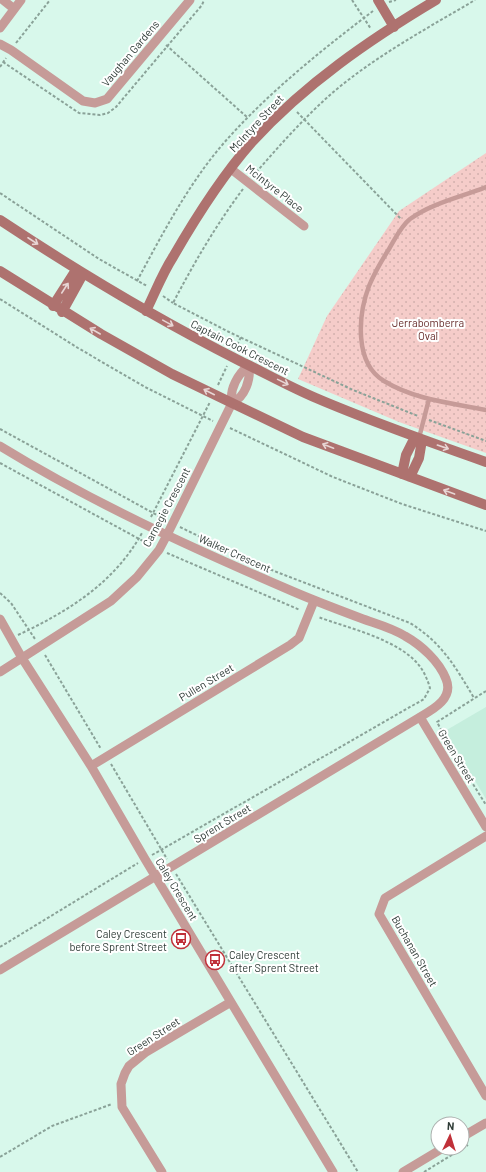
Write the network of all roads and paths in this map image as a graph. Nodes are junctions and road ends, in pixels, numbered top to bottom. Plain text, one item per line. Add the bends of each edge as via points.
1 (3, 0) edge
2 (21, 0) edge
3 (50, 0) edge
4 (190, 0) edge
5 (204, 0) edge
6 (352, 0) edge
7 (396, 0) edge
8 (436, 0) edge
9 (475, 0) edge
10 (380, 3) edge
11 (14, 8) junction
12 (364, 19) junction
13 (394, 26) junction
14 (0, 28) edge
15 (376, 37) junction
16 (0, 44) edge
17 (166, 45) junction
18 (11, 50) junction
19 (3, 62) dead end
20 (248, 118) junction
21 (304, 119) junction
22 (231, 169) junction
23 (248, 182) junction
24 (486, 187) edge
25 (0, 193) edge
26 (0, 220) edge
27 (406, 224) junction
28 (304, 226) dead end
29 (0, 271) edge
30 (80, 272) junction
31 (137, 281) junction
32 (156, 291) junction
33 (0, 300) edge
34 (173, 303) junction
35 (53, 306) junction
36 (146, 311) junction
37 (62, 312) junction
38 (241, 337) junction
39 (232, 356) junction
40 (250, 365) junction
41 (213, 394) junction
42 (429, 399) junction
43 (232, 403) junction
44 (486, 410) edge
45 (202, 417) junction
46 (424, 418) junction
47 (222, 425) junction
48 (0, 429) edge
49 (419, 438) junction
50 (486, 441) edge
51 (0, 446) edge
52 (486, 462) edge
53 (406, 476) junction
54 (486, 505) edge
55 (154, 513) junction
56 (173, 524) junction
57 (147, 526) junction
58 (486, 532) edge
59 (167, 535) junction
60 (0, 593) edge
61 (314, 601) junction
62 (0, 619) edge
63 (29, 630) junction
64 (12, 638) junction
65 (41, 648) junction
66 (22, 658) junction
67 (0, 672) edge
68 (448, 688) joint
69 (486, 691) edge
70 (474, 698) junction
71 (420, 717) junction
72 (106, 757) junction
73 (91, 766) junction
74 (486, 805) edge
75 (486, 827) edge
76 (486, 836) edge
77 (172, 867) junction
78 (155, 877) junction
79 (0, 970) edge
80 (231, 1002) junction
81 (486, 1096) edge
82 (121, 1101) junction
83 (486, 1123) edge
84 (470, 1132) edge
85 (474, 1142) dead end
86 (430, 1156) edge
87 (0, 1157) edge
88 (162, 1172) edge
89 (333, 1172) edge
90 (358, 1172) edge
91 (403, 1172) edge
92 (424, 1172) edge

1 - 11 street
2 - 11 street
3 - 18 path
4 - 18 street, Vaughan Gardens via 107,99 94,103 83,101
5 - 17 path
6 - 12 path
7 - 10 path
8 - 13 main road, McIntyre Street
9 - 21 path via 373,63 332,93
10 - 12 path
10 - 13 main road
11 - 14 street
12 - 15 path
12 - 20 path via 310,61
13 - 15 main road, McIntyre Street
15 - 22 main road, McIntyre Street via 296,99 252,143
16 - 18 street, Vaughan Gardens
17 - 19 path via 116,107 100,115 79,113
17 - 20 path
20 - 31 path via 230,135 212,158 177,209
21 - 23 path
21 - 27 path
22 - 23 street, McIntyre Place
22 - 32 main road, McIntyre Street via 172,258
23 - 28 street, McIntyre Place
23 - 34 path via 212,233
24 - 27 lane via 426,210
25 - 31 path via 99,259
26 -> 30 main road, Captain Cook Crescent
27 - 42 lane via 384,256 369,286 361,318 362,343 368,366 383,381
29 - 35 main road
35 -> 30 main road
30 - 36 main road, Captain Cook Crescent
30 - 37 main road
31 - 32 path
32 - 34 path
32 - 36 main road, McIntyre Street
33 - 45 path via 84,352
34 - 38 path
35 - 37 main road
36 -> 39 main road, Captain Cook Crescent
41 -> 37 main road
38 - 39 path
38 - 46 path via 353,390
39 - 40 main road, Captain Cook Crescent
39 - 41 path
40 - 43 street, Carnegie Crescent via 241,372 230,395
40 -> 49 main road, Captain Cook Crescent via 315,397
41 - 43 main road
41 - 45 path
42 - 44 lane
42 - 46 lane
43 - 47 street, Carnegie Crescent
53 -> 43 main road via 303,437
45 - 47 path
45 - 55 path
46 - 49 lane
46 - 50 path
47 - 56 street, Carnegie Crescent
47 - 58 path via 333,477 402,504
48 - 55 path
49 -> 52 main road, Captain Cook Crescent
49 - 53 main road via 406,455
51 - 57 street, Walker Crescent
54 -> 53 main road
55 - 56 path
55 - 57 path
56 - 59 street, Carnegie Crescent
56 - 70 path via 274,571 410,623 441,647
57 - 59 street, Walker Crescent
57 - 63 path via 126,560 109,578 86,597
59 - 61 street, Walker Crescent
59 - 65 street, Carnegie Crescent via 159,550 137,577 111,601
60 - 63 path via 11,603
61 - 68 street, Walker Crescent via 390,629 414,642 443,672
61 - 72 street, Pullen Street via 298,638 290,645
62 - 64 street, Caley Crescent
63 - 64 path
63 - 65 path
64 - 66 street, Caley Crescent
65 - 66 street, Carnegie Crescent
65 - 72 path
66 - 67 street, Carnegie Crescent
66 - 73 street, Caley Crescent
68 - 71 street, Sprent Street via 440,704
69 - 70 path
70 - 74 path via 437,722
71 - 75 street, Green Street
71 - 77 street, Sprent Street
72 - 73 street, Pullen Street
72 - 77 path
73 - 78 street, Caley Crescent
76 - 81 street, Buchanan Street via 385,898 379,914
77 - 78 street, Sprent Street
77 - 90 path
78 - 79 street, Sprent Street
78 - 80 street, Caley Crescent
80 - 82 street, Green Street via 146,1052 129,1066 121,1084
80 - 89 street, Caley Crescent
82 - 87 path via 52,1126
82 - 88 street, Green Street via 122,1107
83 - 84 street
85 - 92 path
86 - 91 street

